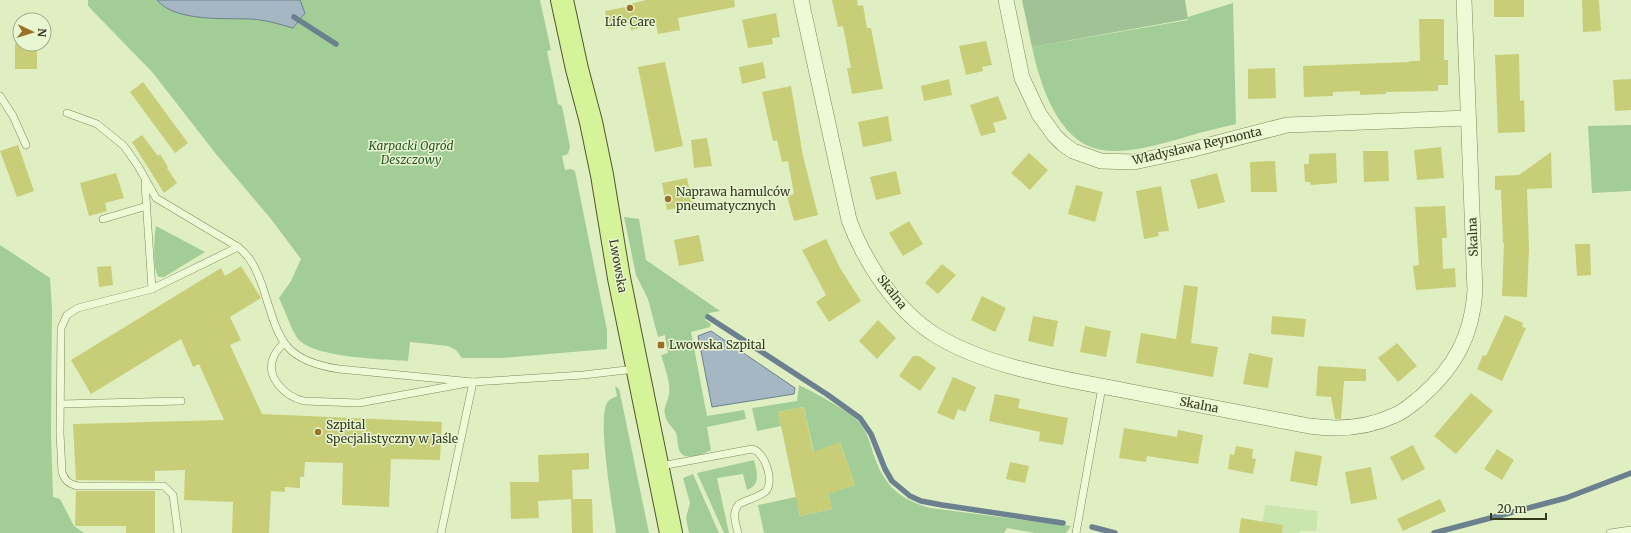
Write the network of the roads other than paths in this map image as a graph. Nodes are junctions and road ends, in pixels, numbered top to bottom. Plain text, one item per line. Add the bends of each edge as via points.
1 (562, 0) edge
2 (801, 0) edge
3 (1006, 0) edge
4 (1464, 0) edge
5 (0, 96) edge
6 (67, 113) dead end
7 (1468, 118) junction
8 (26, 145) dead end
9 (145, 179) junction
10 (147, 206) junction
11 (103, 219) dead end
12 (238, 247) junction
13 (152, 289) junction
14 (284, 343) junction
15 (637, 368) junction
16 (473, 382) junction
17 (1102, 386) junction
18 (180, 401) dead end
19 (61, 404) junction
20 (658, 467) junction
21 (1631, 530) edge
22 (178, 533) edge
23 (440, 533) edge
24 (671, 533) edge
25 (738, 533) edge
26 (1076, 533) edge
27 (1610, 533) edge

1 - 15 main road, Lwowska via 602,174
2 - 17 street, Skalna via 849,220 860,247 886,286 906,310 927,329 965,350 1002,363
3 - 7 street, Władysława Reymonta via 1022,78 1039,114 1063,144 1073,151 1101,161 1134,162 1287,125
4 - 7 street, Skalna
5 - 8 lane via 13,116
6 - 9 lane via 97,124 112,135 124,146
7 - 17 street, Skalna via 1475,291 1472,316 1464,342 1454,361 1428,390 1406,409 1362,426 1318,427
9 - 10 lane
9 - 12 lane via 156,198
10 - 11 lane
10 - 13 lane
12 - 13 lane
12 - 14 lane via 252,262
13 - 19 lane via 78,308 67,315 61,328
14 - 16 lane via 293,353 325,367
14 - 16 lane via 272,360 274,379 284,392 304,401 359,403
15 - 16 lane via 583,375
15 - 20 main road, Lwowska
16 - 23 lane
17 - 26 lane
18 - 19 lane
19 - 22 lane via 62,472 66,481 78,486 164,486 173,494
20 - 24 main road, Lwowska
20 - 25 lane via 752,449 760,453 766,461 769,486 765,492 736,508 734,516
21 - 27 lane

